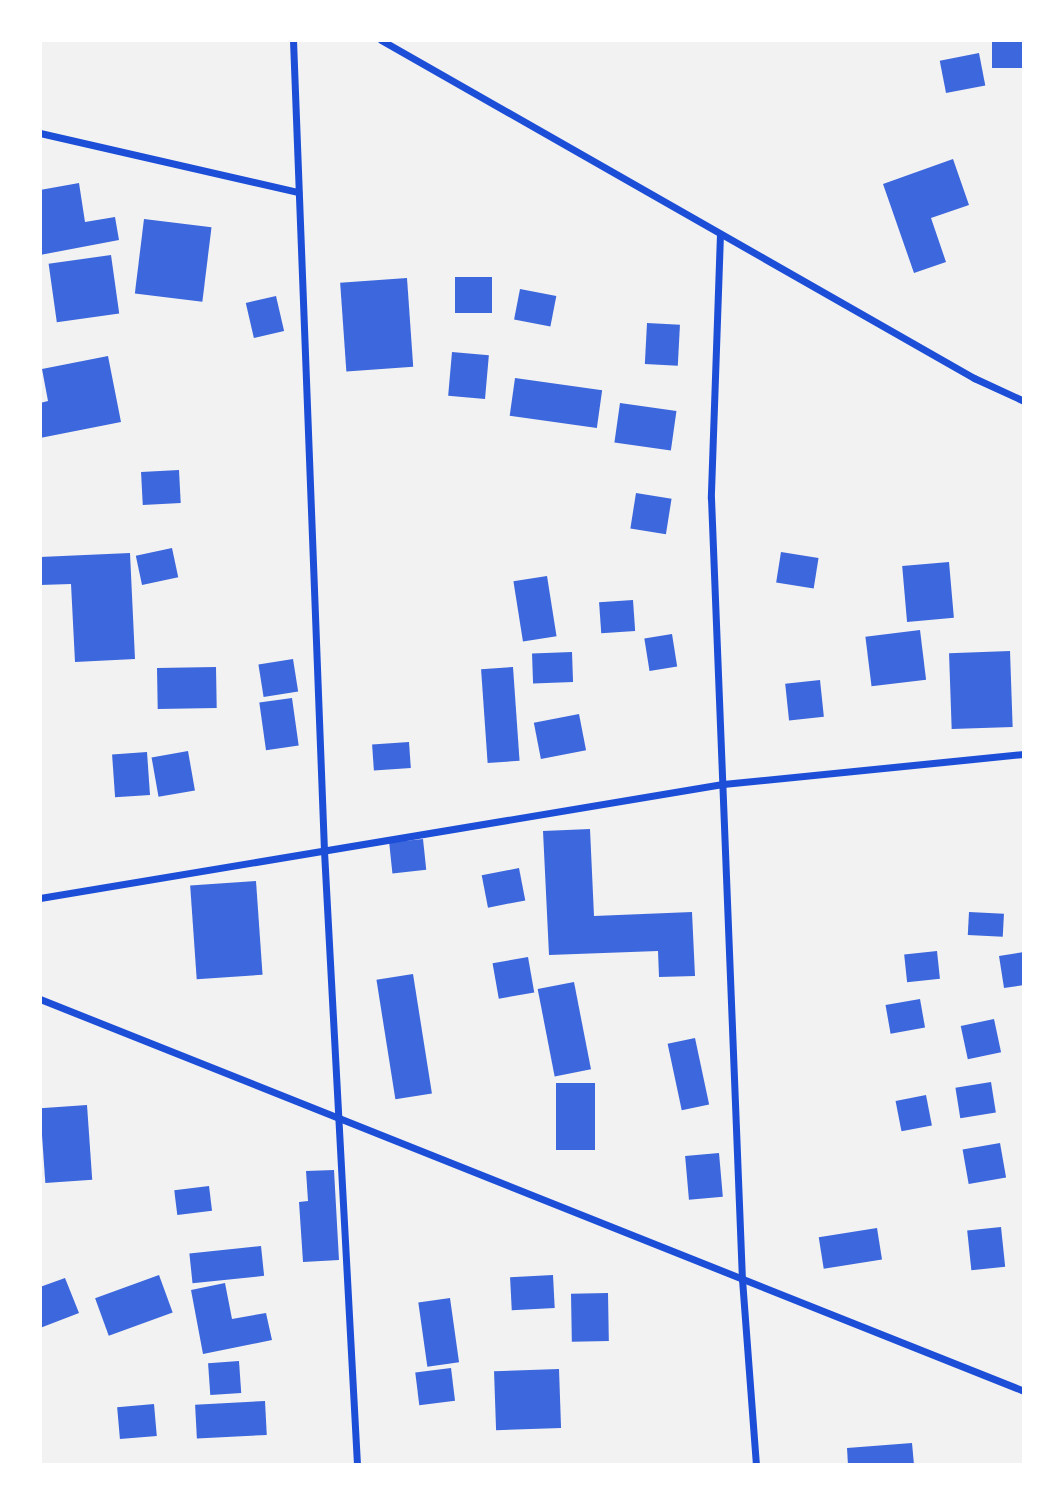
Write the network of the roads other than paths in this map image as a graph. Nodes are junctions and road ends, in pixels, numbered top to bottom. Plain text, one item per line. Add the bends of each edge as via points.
1 (293, 40) edge
2 (381, 40) edge
3 (40, 133) edge
4 (298, 192) junction
5 (720, 234) junction
6 (1024, 401) edge
7 (1024, 754) edge
8 (723, 784) junction
9 (324, 851) junction
10 (40, 898) edge
11 (40, 999) edge
12 (338, 1118) junction
13 (743, 1279) junction
14 (1024, 1391) edge
15 (356, 1465) edge
16 (756, 1465) edge

1 - 4 street
2 - 5 street
3 - 4 street
4 - 9 street
5 - 6 street via 974,378
5 - 8 street via 711,498
7 - 8 street
8 - 9 street
8 - 13 street
9 - 10 street
9 - 12 street
11 - 12 street
12 - 13 street
12 - 15 street
13 - 14 street
13 - 16 street

